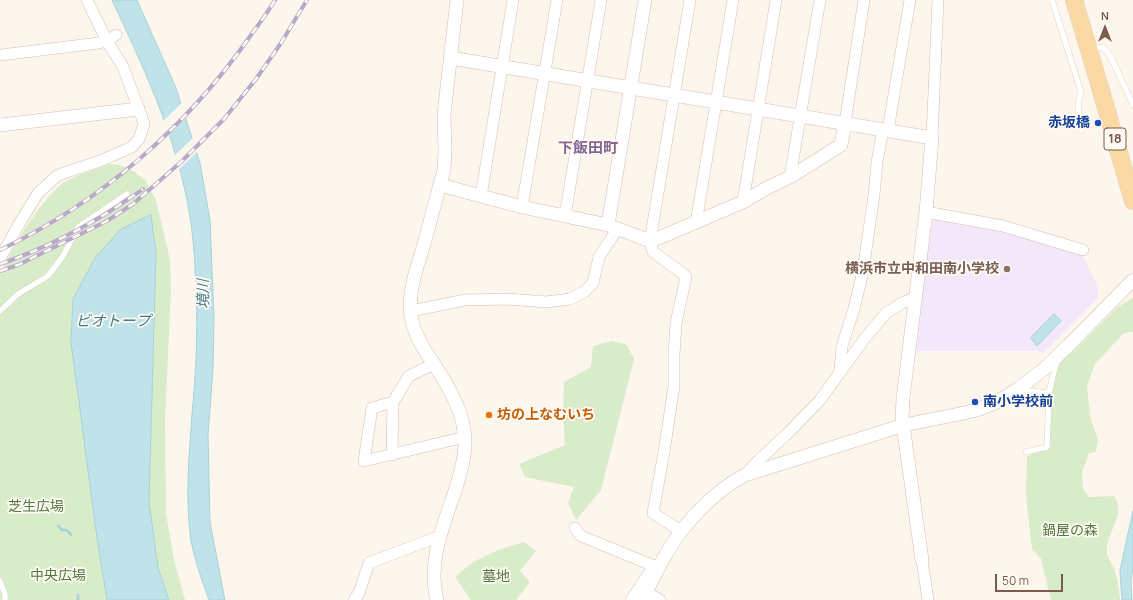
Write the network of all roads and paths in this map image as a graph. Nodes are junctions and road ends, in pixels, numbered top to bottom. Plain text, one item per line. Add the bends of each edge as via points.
1 (87, 0) edge
2 (457, 0) edge
3 (513, 0) edge
4 (557, 0) edge
5 (601, 0) edge
6 (645, 0) edge
7 (690, 0) edge
8 (733, 0) edge
9 (776, 0) edge
10 (820, 0) edge
11 (864, 0) edge
12 (910, 0) edge
13 (938, 0) edge
14 (1052, 0) edge
15 (1074, 0) edge
16 (112, 38) junction
17 (1088, 49) junction
18 (0, 55) edge
19 (450, 58) junction
20 (502, 67) junction
21 (545, 74) junction
22 (587, 81) junction
23 (631, 88) junction
24 (674, 95) junction
25 (716, 102) junction
26 (1133, 105) edge
27 (138, 109) junction
28 (758, 109) junction
29 (800, 116) junction
30 (845, 123) junction
31 (0, 125) edge
32 (885, 130) junction
33 (1081, 131) dead end
34 (932, 138) junction
35 (790, 177) junction
36 (440, 185) junction
37 (127, 194) dead end
38 (481, 196) junction
39 (1133, 201) edge
40 (743, 202) junction
41 (522, 207) junction
42 (926, 212) junction
43 (565, 216) junction
44 (696, 222) junction
45 (613, 226) junction
46 (4, 241) edge
47 (650, 241) junction
48 (1083, 250) dead end
49 (0, 259) edge
50 (1133, 280) edge
51 (914, 298) junction
52 (411, 310) junction
53 (0, 311) edge
54 (1058, 355) junction
55 (434, 364) junction
56 (840, 372) junction
57 (1018, 389) junction
58 (1049, 393) junction
59 (393, 402) junction
60 (904, 425) junction
61 (465, 437) junction
62 (1026, 452) dead end
63 (392, 455) junction
64 (745, 475) junction
65 (575, 528) dead end
66 (681, 531) junction
67 (440, 536) junction
68 (922, 560) joint
69 (656, 567) junction
70 (0, 581) edge
71 (644, 596) edge
72 (5, 600) edge
73 (354, 600) edge
74 (437, 600) edge
75 (631, 600) edge
76 (660, 600) edge
77 (928, 600) edge

1 - 16 street
2 - 19 street
3 - 20 street
4 - 21 street
5 - 22 street
6 - 23 street
7 - 24 street
8 - 25 street
9 - 28 street
10 - 29 street
11 - 30 street
12 - 32 street
13 - 34 street
14 - 33 lane via 1081,92 1078,104
15 - 17 main road, 18
16 - 18 street via 99,44
16 - 27 street
17 - 26 lane via 1103,47 1111,57
17 - 39 main road, 18
19 - 20 street
19 - 36 street via 444,114 444,170
20 - 21 street
20 - 38 street
21 - 22 street
21 - 41 street
22 - 23 street
22 - 43 street
23 - 24 street
23 - 45 street
24 - 25 street
24 - 47 street
25 - 28 street
25 - 44 street
27 - 31 street
27 - 46 street via 144,124 132,147 58,175 38,193 19,224
28 - 29 street
28 - 40 street
29 - 30 street
29 - 35 street
30 - 32 street
30 - 35 street via 841,145
32 - 34 street
32 - 56 street via 877,162 863,271 842,346
34 - 42 street
35 - 40 street
36 - 38 street
36 - 52 street via 412,289
37 - 53 lane via 78,227 63,256 48,276 18,294
38 - 41 street
40 - 44 street
41 - 43 street
42 - 48 street via 1003,226
42 - 51 street
43 - 45 street
44 - 47 street
45 - 47 street
45 - 52 street via 599,257 593,283 584,292 570,299 547,302 507,299 465,300
46 - 49 street
47 - 66 street via 653,252 686,278 676,323 674,386 652,513
50 - 54 street
51 - 56 street via 886,313
51 - 60 street via 903,398
52 - 55 street via 417,336
54 - 57 street
54 - 58 lane
55 - 59 street via 409,376
55 - 61 street via 458,405
56 - 64 street via 820,400
57 - 58 lane
57 - 60 street via 980,409
58 - 62 lane via 1047,447
59 - 63 street
59 - 63 street via 372,408 364,461
60 - 64 street
60 - 68 street
61 - 63 street
61 - 67 street via 460,476
64 - 66 street via 710,499
65 - 69 street via 581,536
66 - 69 street
67 - 73 street via 369,563 359,593
67 - 74 street via 435,562
68 - 77 street
69 - 71 street
69 - 75 street
70 - 72 lane
71 - 76 street

